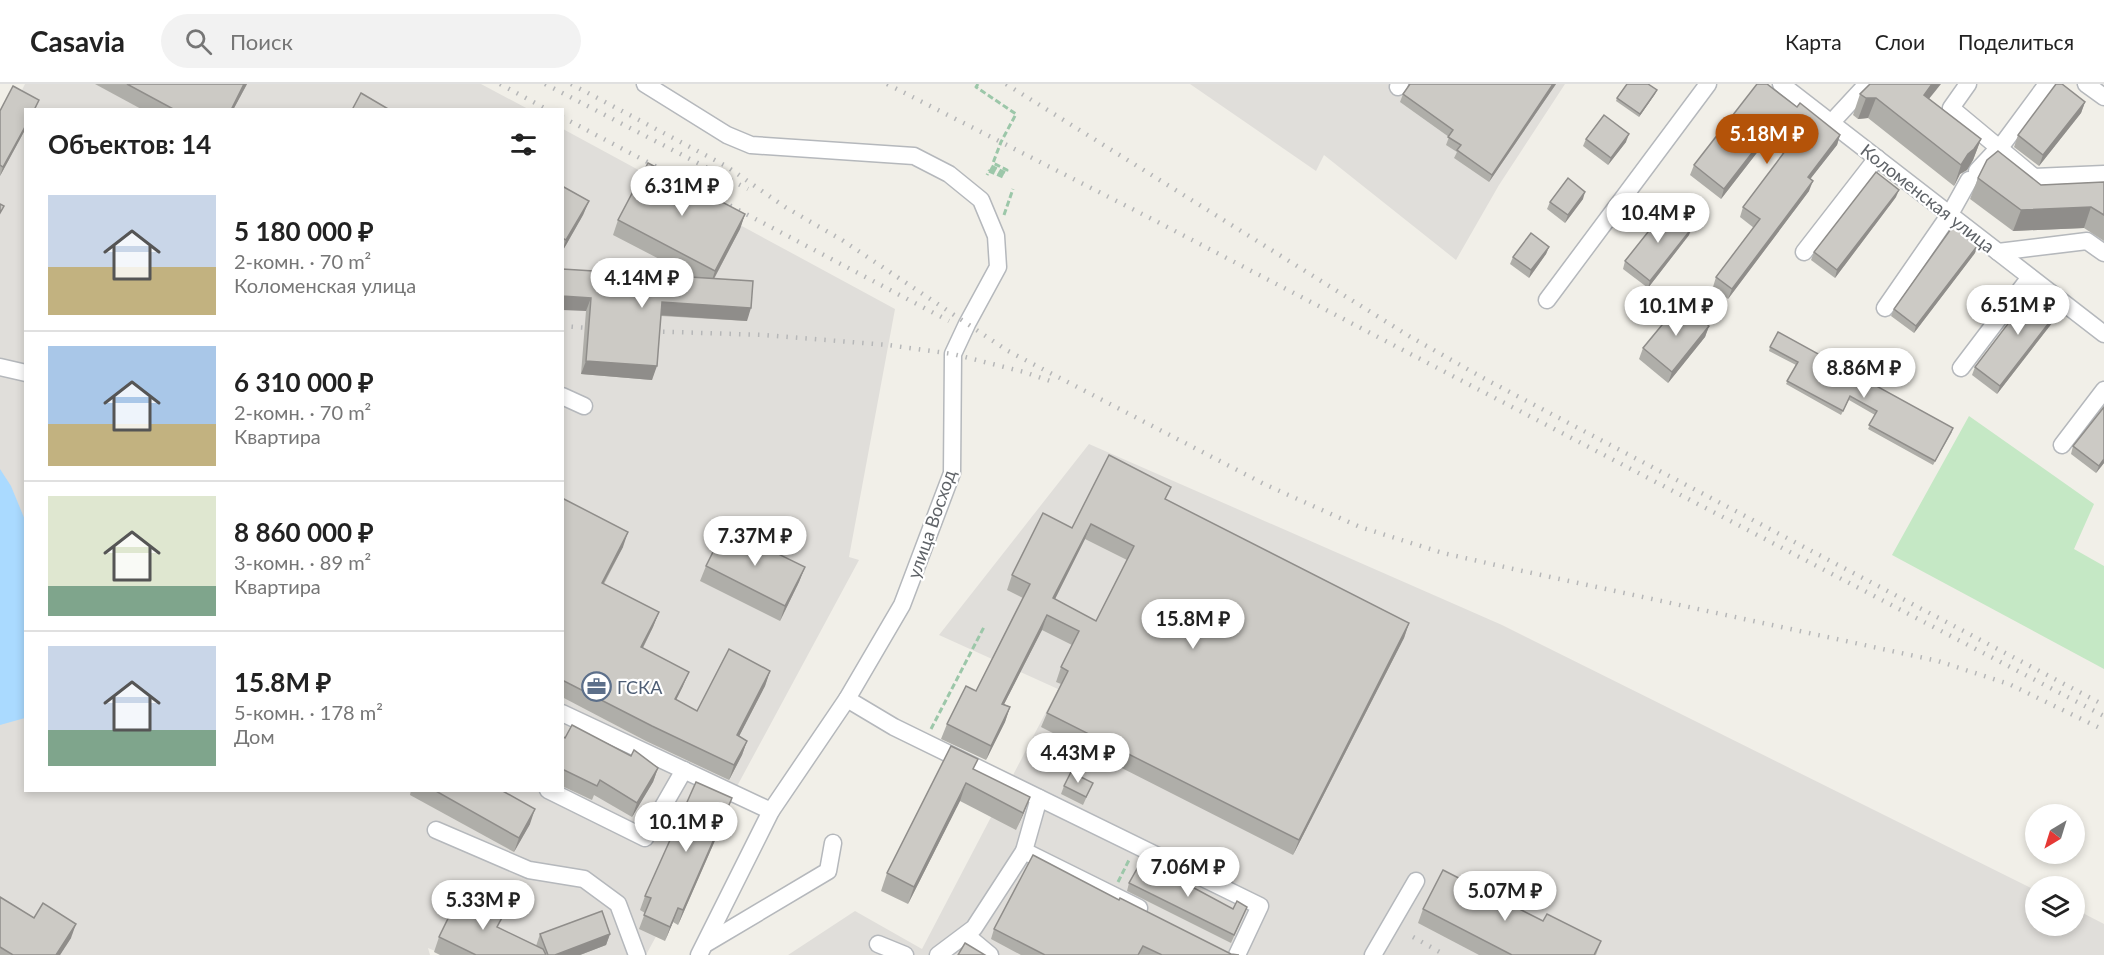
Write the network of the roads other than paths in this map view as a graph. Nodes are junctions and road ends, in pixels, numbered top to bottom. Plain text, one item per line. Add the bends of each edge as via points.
1 (645, 84) edge
2 (1708, 84) edge
3 (1781, 84) edge
4 (1867, 84) edge
5 (1968, 84) edge
6 (2047, 84) edge
7 (1831, 123) junction
8 (1998, 148) junction
9 (1877, 158) junction
10 (2104, 174) edge
11 (1950, 214) junction
12 (1804, 252) dead end
13 (1998, 252) junction
14 (2104, 253) edge
15 (2030, 277) junction
16 (1547, 300) dead end
17 (1885, 308) dead end
18 (2104, 334) edge
19 (0, 367) edge
20 (1961, 368) dead end
21 (24, 373) edge
22 (2104, 390) edge
23 (564, 397) edge
24 (584, 406) dead end
25 (2062, 445) dead end
26 (847, 699) junction
27 (564, 714) edge
28 (684, 770) junction
29 (552, 792) edge
30 (1039, 798) junction
31 (771, 811) junction
32 (436, 830) dead end
33 (833, 843) dead end
34 (1024, 851) junction
35 (1416, 881) dead end
36 (1152, 914) edge
37 (966, 934) junction
38 (878, 944) dead end
39 (703, 949) edge
40 (1230, 953) edge
41 (637, 955) edge
42 (905, 955) edge
43 (938, 955) edge
44 (990, 955) edge
45 (1373, 955) edge

1 - 26 street, улица Восход via 727,135 751,145 914,156 949,174 981,200 996,236 998,267 953,354 952,473 902,605
2 - 16 street
3 - 7 street, Коломенская улица
4 - 7 street
5 - 8 street via 1951,108
6 - 8 street
7 - 9 street, Коломенская улица
8 - 10 street via 2034,177
8 - 11 street via 1973,176
9 - 11 street, Коломенская улица
9 - 12 street
11 - 13 street, Коломенская улица
11 - 17 street
13 - 14 street via 2087,241
13 - 15 street, Коломенская улица
15 - 18 street, Коломенская улица
15 - 20 street
19 - 21 street
22 - 25 street
23 - 24 street
26 - 30 street via 894,727
26 - 31 street, улица Восход
27 - 28 street
28 - 29 street via 645,838
28 - 31 street
30 - 34 street
30 - 40 street via 1260,906
31 - 39 street, улица Восход
32 - 41 street via 529,870 584,879 618,904
33 - 39 street via 828,871
34 - 36 street
34 - 37 street via 974,928
35 - 45 street
37 - 43 street
37 - 44 street
38 - 42 street

